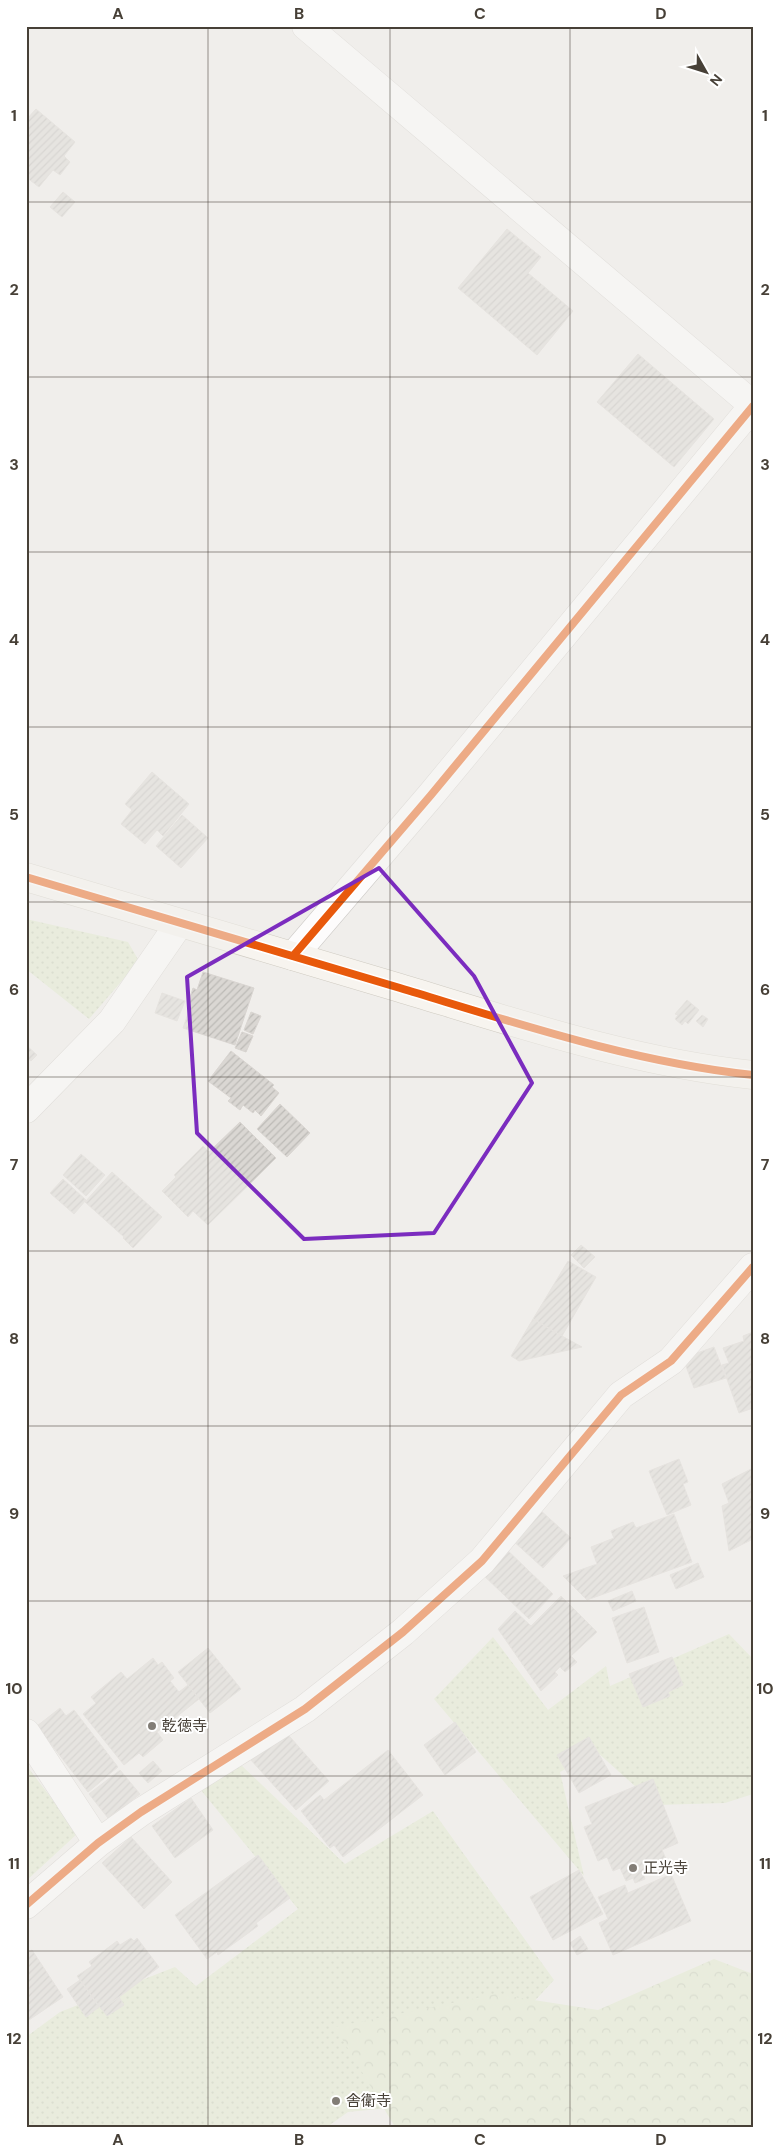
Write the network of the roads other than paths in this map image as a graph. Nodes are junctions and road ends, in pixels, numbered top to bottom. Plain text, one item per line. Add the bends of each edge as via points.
1 (306, 26) edge
2 (753, 406) edge
3 (26, 877) edge
4 (179, 924) junction
5 (293, 956) junction
6 (753, 1075) edge
7 (26, 1109) edge
8 (753, 1268) edge
9 (26, 1733) edge
10 (98, 1843) junction
11 (26, 1905) edge

1 - 2 street
2 - 5 street via 432,795
3 - 4 street
4 - 5 street
4 - 7 street via 112,1021
5 - 6 street via 588,1045 704,1069
8 - 10 street via 671,1361 621,1395 482,1562 403,1632 306,1709 141,1812
9 - 10 street
10 - 11 street

